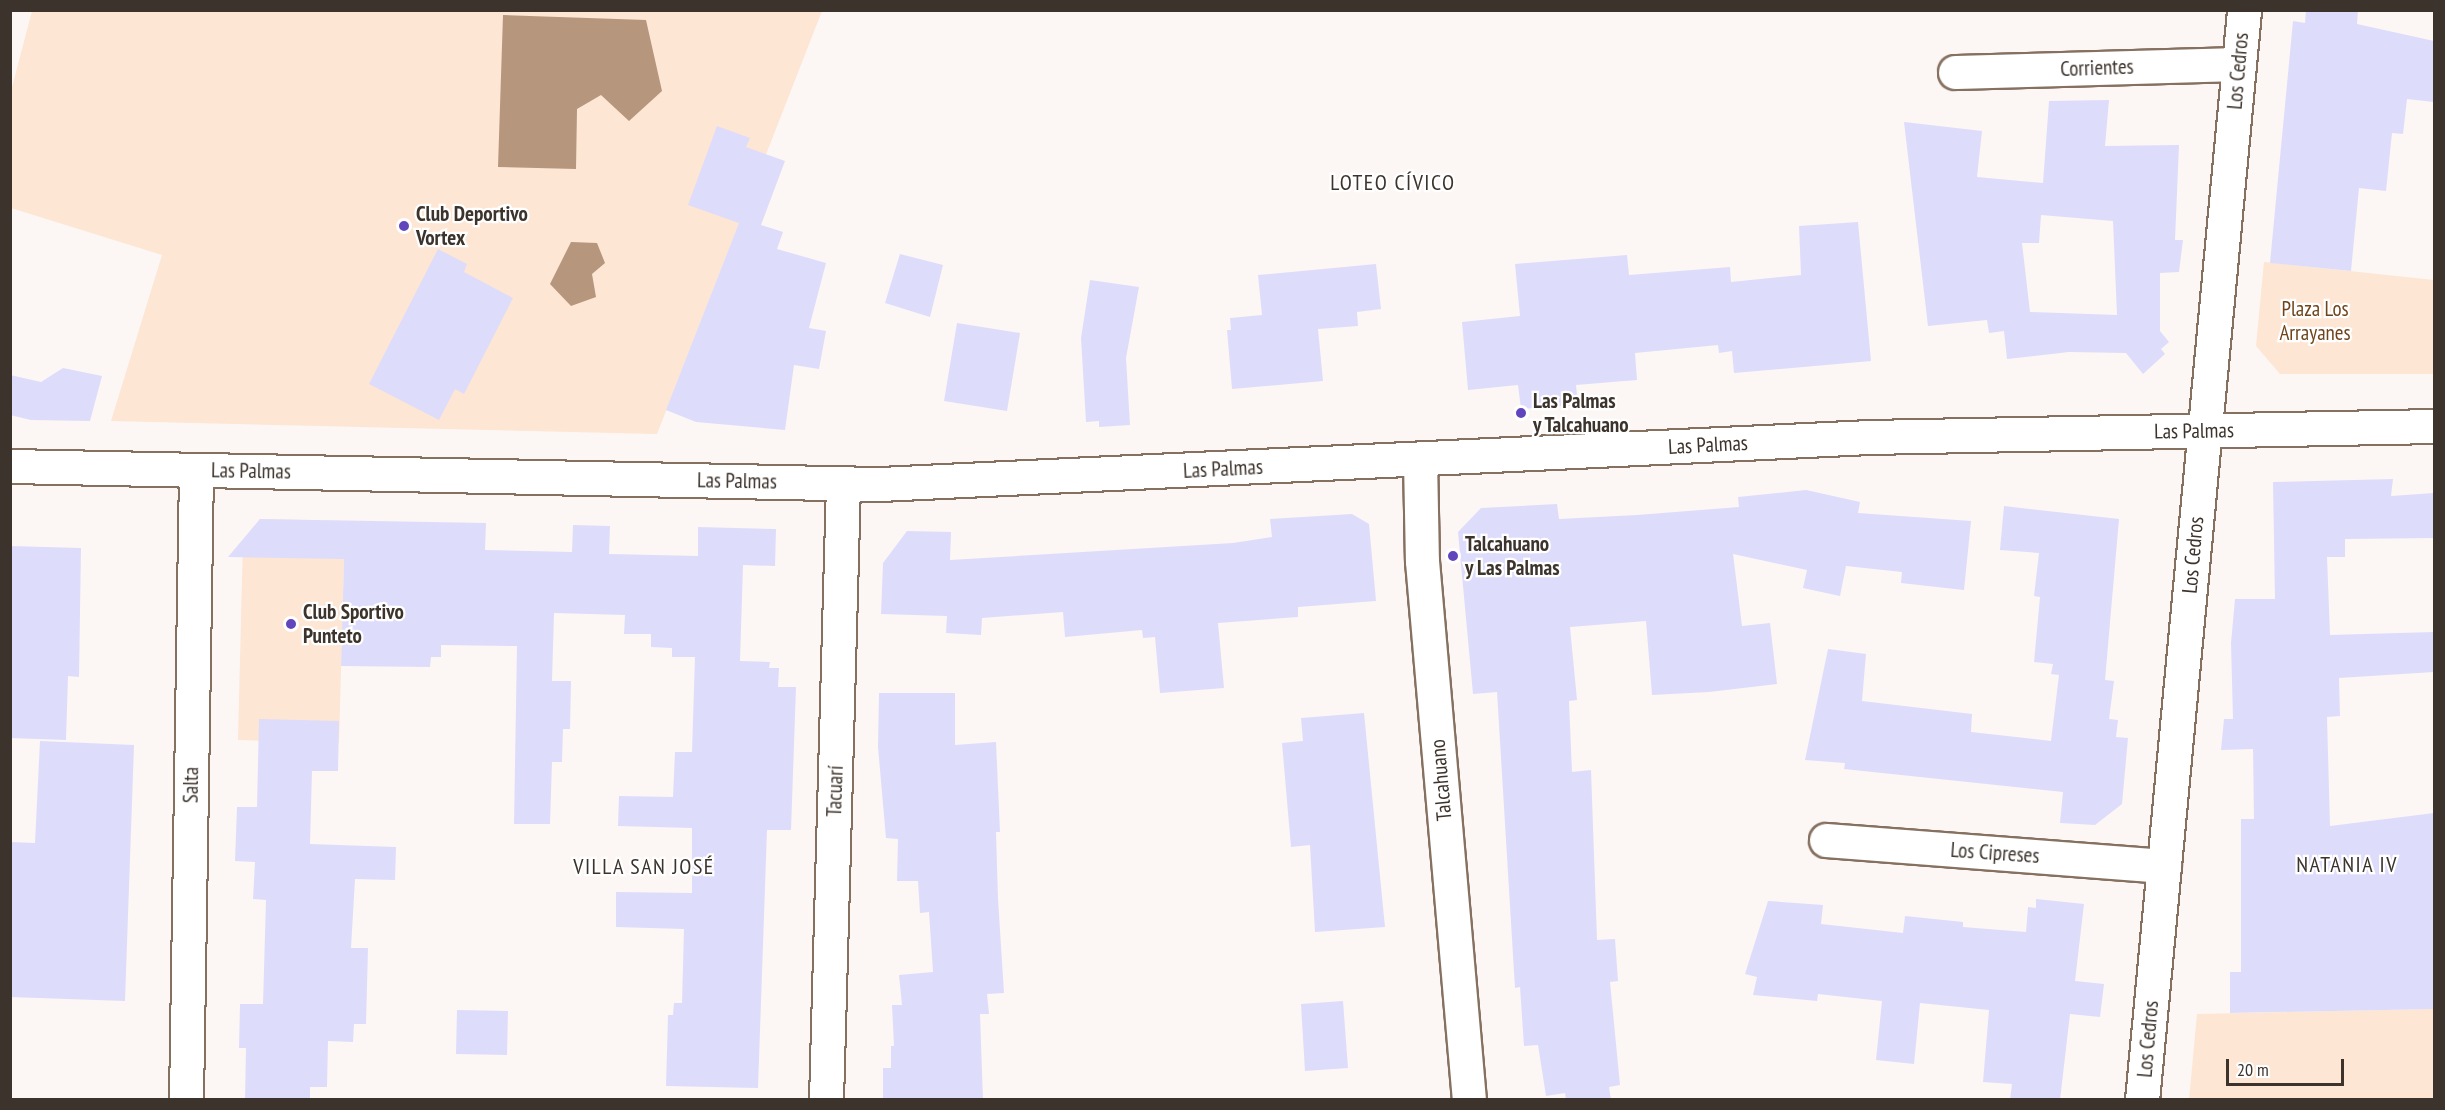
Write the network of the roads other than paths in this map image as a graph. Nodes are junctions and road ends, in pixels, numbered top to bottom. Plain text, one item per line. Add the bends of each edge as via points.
1 (2244, 10) edge
2 (2239, 64) junction
3 (1955, 72) dead end
4 (2434, 426) edge
5 (2204, 431) junction
6 (1420, 459) junction
7 (10, 466) edge
8 (196, 470) junction
9 (843, 483) junction
10 (1826, 840) dead end
11 (2164, 866) junction
12 (186, 1100) edge
13 (826, 1100) edge
14 (1469, 1100) edge
15 (2142, 1100) edge

1 - 2 street, Los Cedros
2 - 3 street, Corrientes
2 - 5 street, Los Cedros
4 - 5 street, Las Palmas
5 - 6 street, Las Palmas via 1868,437
5 - 11 street, Los Cedros
6 - 9 street, Las Palmas
6 - 14 street, Talcahuano via 1422,561
7 - 8 street, Las Palmas
8 - 9 street, Las Palmas
8 - 12 street, Salta
9 - 13 street, Tacuarí
10 - 11 street, Los Cipreses
11 - 15 street, Los Cedros

